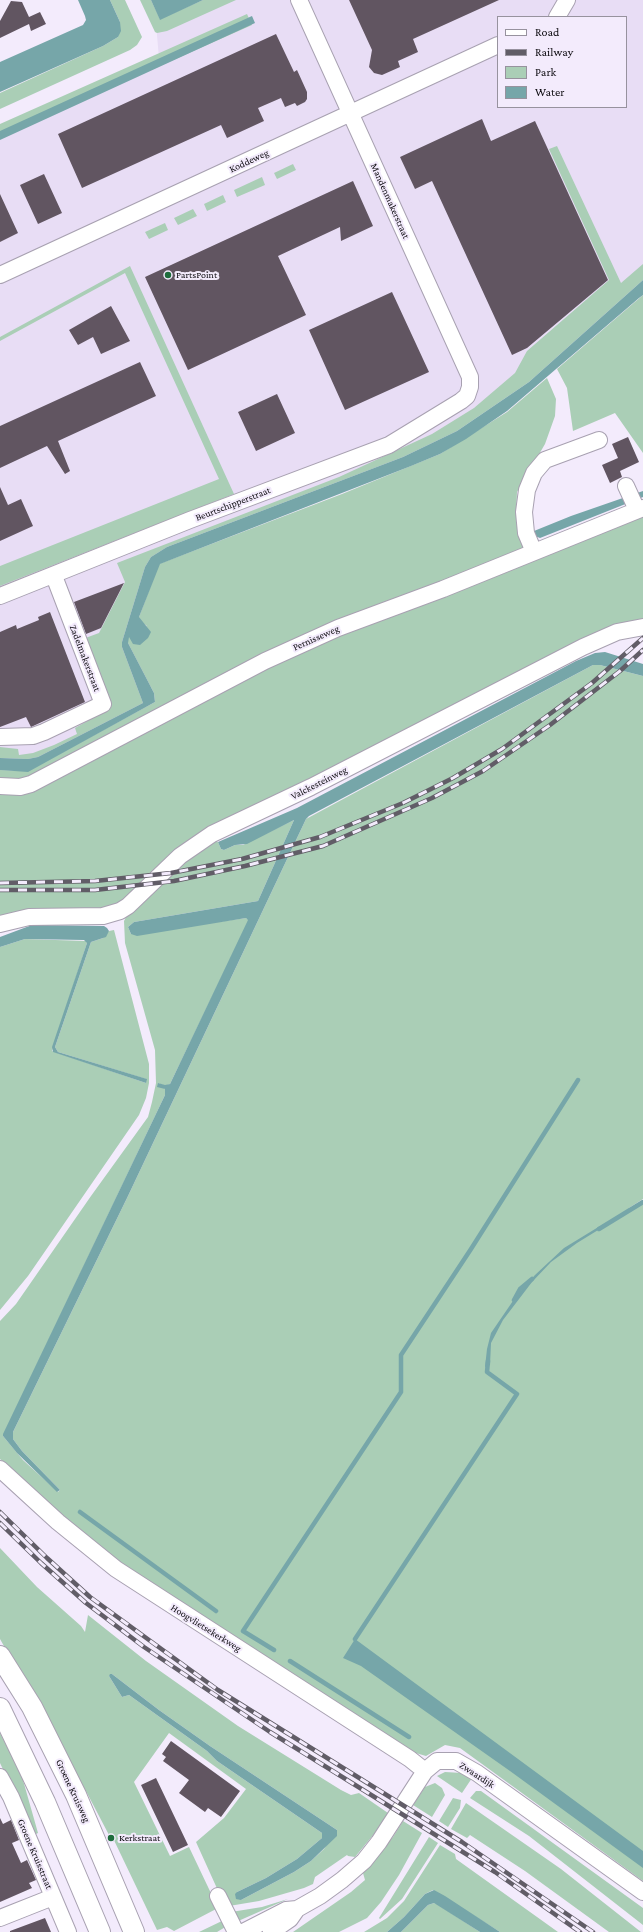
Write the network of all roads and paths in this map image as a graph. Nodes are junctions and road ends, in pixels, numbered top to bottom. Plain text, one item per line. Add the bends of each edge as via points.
1 (299, 0) edge
2 (567, 0) edge
3 (558, 16) edge
4 (497, 46) edge
5 (351, 114) junction
6 (0, 275) edge
7 (461, 401) joint
8 (599, 440) dead end
9 (634, 500) edge
10 (534, 552) junction
11 (54, 576) junction
12 (0, 596) edge
13 (643, 627) edge
14 (0, 737) edge
15 (0, 786) edge
16 (0, 924) edge
17 (0, 1469) edge
18 (0, 1656) edge
19 (0, 1708) edge
20 (425, 1771) junction
21 (0, 1777) edge
22 (6, 1800) edge
23 (643, 1892) edge
24 (218, 1896) dead end
25 (53, 1898) junction
26 (297, 1908) junction
27 (0, 1918) edge
28 (68, 1932) edge
29 (100, 1932) edge
30 (134, 1932) edge
31 (236, 1932) edge
32 (243, 1932) edge
33 (271, 1932) edge

1 - 5 street, Mandenmakerstraat
2 - 3 street
4 - 5 street, Koddeweg
5 - 6 street, Koddeweg
5 - 7 street, Mandenmakerstraat via 470,377 467,396
7 - 11 street, Beurtschipperstraat via 389,445 190,520
8 - 10 street via 545,460 534,473 527,490 524,512 526,533
9 - 10 street, Pernisseweg
10 - 15 street, Pernisseweg via 338,628 265,661 31,784
11 - 12 street, Beurtschipperstraat
11 - 14 street, Zadelmakerstraat via 103,704 33,736
13 - 16 street, Valckesteinweg via 605,636 312,787 212,834 180,856 120,911 103,916 29,917
17 - 20 street, Hoogvlietsekerkweg via 58,1522 116,1569
18 - 30 main road, Groene Kruisweg via 32,1707 76,1795
19 - 29 main road via 45,1802
20 - 23 street, Zwaardijk via 437,1761 456,1761
20 - 26 street, Zwaardijk via 364,1861 332,1888
21 - 22 street, Groene Kruisstraat
22 - 25 street, Groene Kruisstraat
24 - 31 street
25 - 27 street
25 - 28 street, Groene Kruisstraat
26 - 32 street, Zwaardijk via 286,1910
26 - 33 street, Zwaardijk via 290,1919

